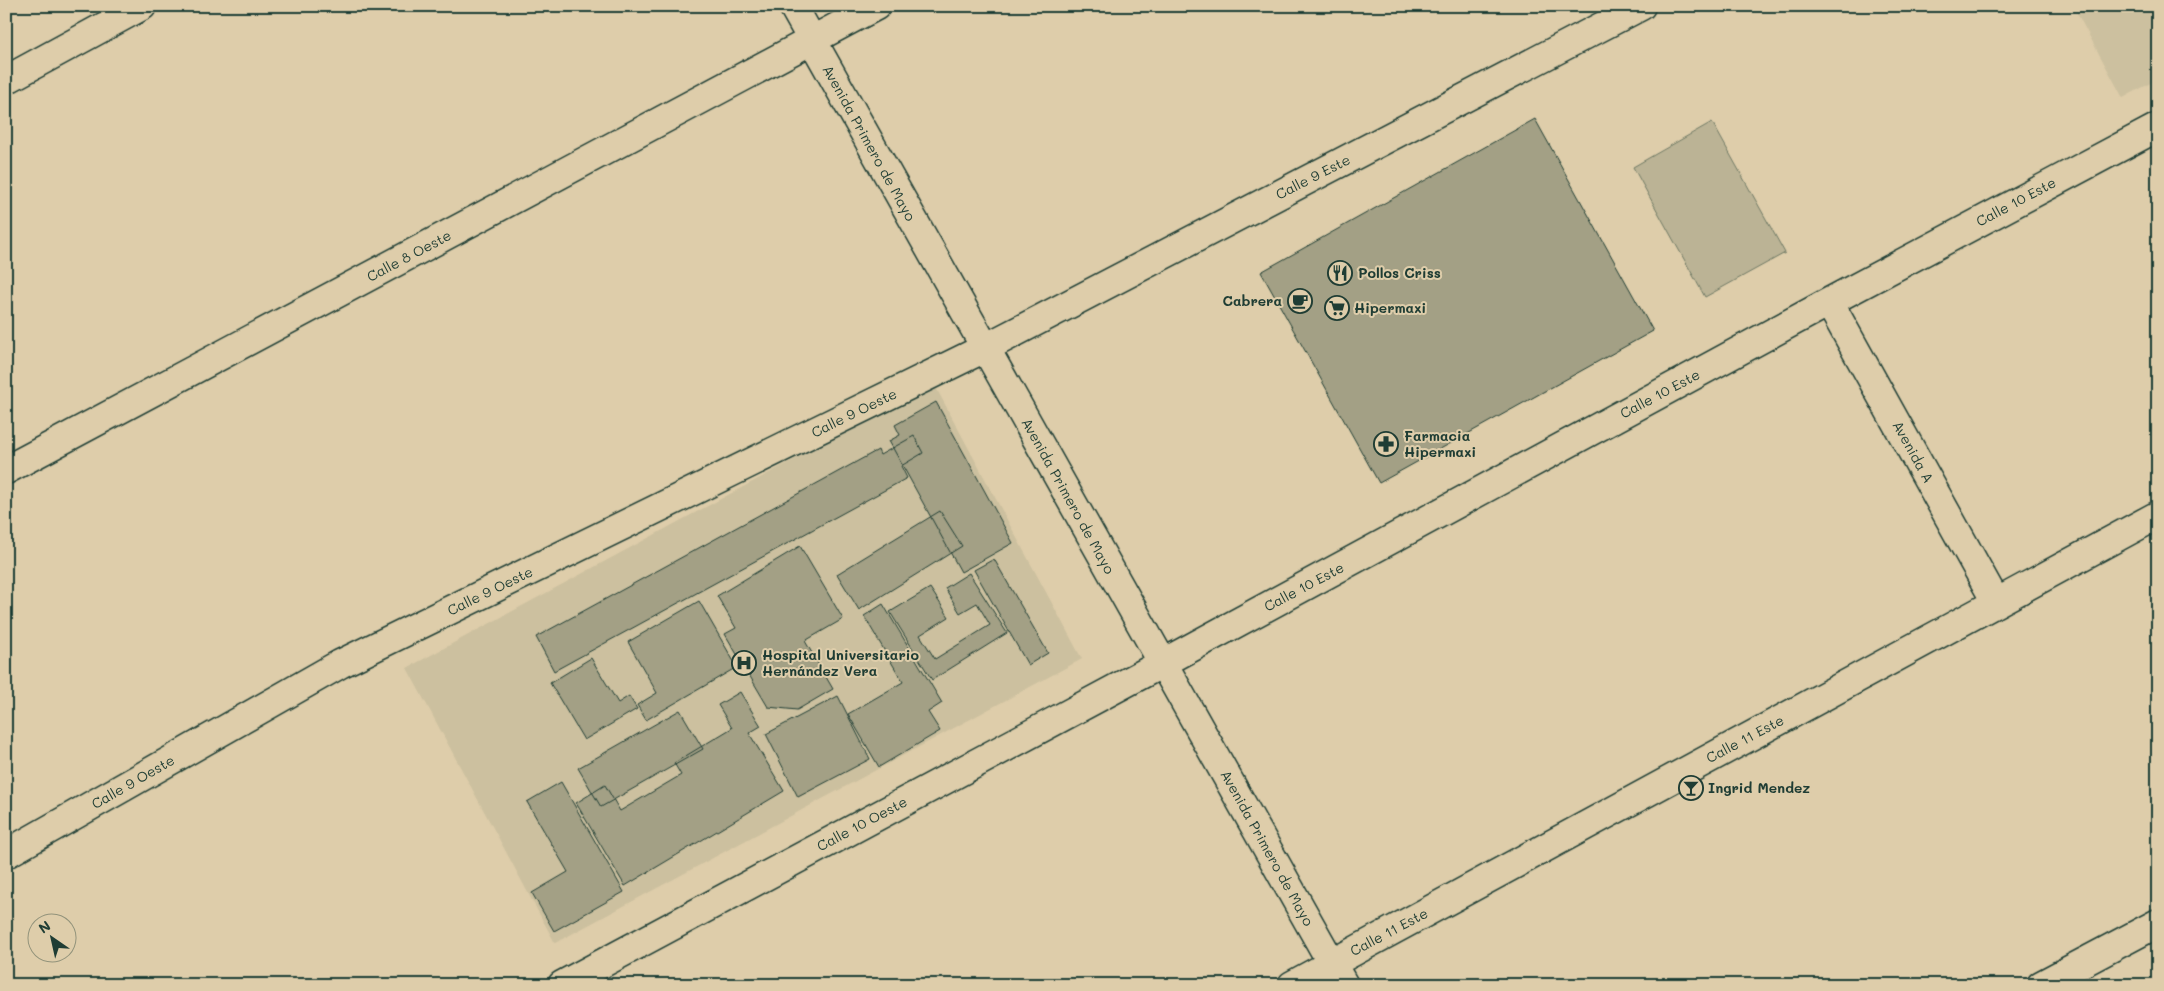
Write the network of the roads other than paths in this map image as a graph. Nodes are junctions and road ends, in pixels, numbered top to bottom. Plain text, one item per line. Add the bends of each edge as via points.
1 (142, 6) edge
2 (793, 6) edge
3 (876, 6) edge
4 (1641, 6) edge
5 (812, 41) junction
6 (6, 80) edge
7 (2158, 127) edge
8 (1829, 302) junction
9 (985, 348) junction
10 (6, 470) edge
11 (2158, 515) edge
12 (1996, 602) junction
13 (1163, 664) junction
14 (6, 854) edge
15 (2158, 923) edge
16 (1338, 974) edge
17 (562, 985) edge
18 (1292, 985) edge
19 (2041, 985) edge

1 - 6 street
2 - 5 street, Avenida Primero de Mayo
3 - 5 street, Calle 8 Oeste
4 - 9 street, Calle 9 Este
5 - 9 street, Avenida Primero de Mayo
5 - 10 street, Calle 8 Oeste
7 - 8 street, Calle 10 Este
8 - 12 street, Avenida A
8 - 13 street, Calle 10 Este
9 - 13 street, Avenida Primero de Mayo
9 - 14 street, Calle 9 Oeste via 340,664
11 - 12 street, Calle 11 Este
12 - 16 street, Calle 11 Este
13 - 16 street, Avenida Primero de Mayo
13 - 17 street, Calle 10 Oeste
15 - 19 street
16 - 18 street, Calle 11 Este

